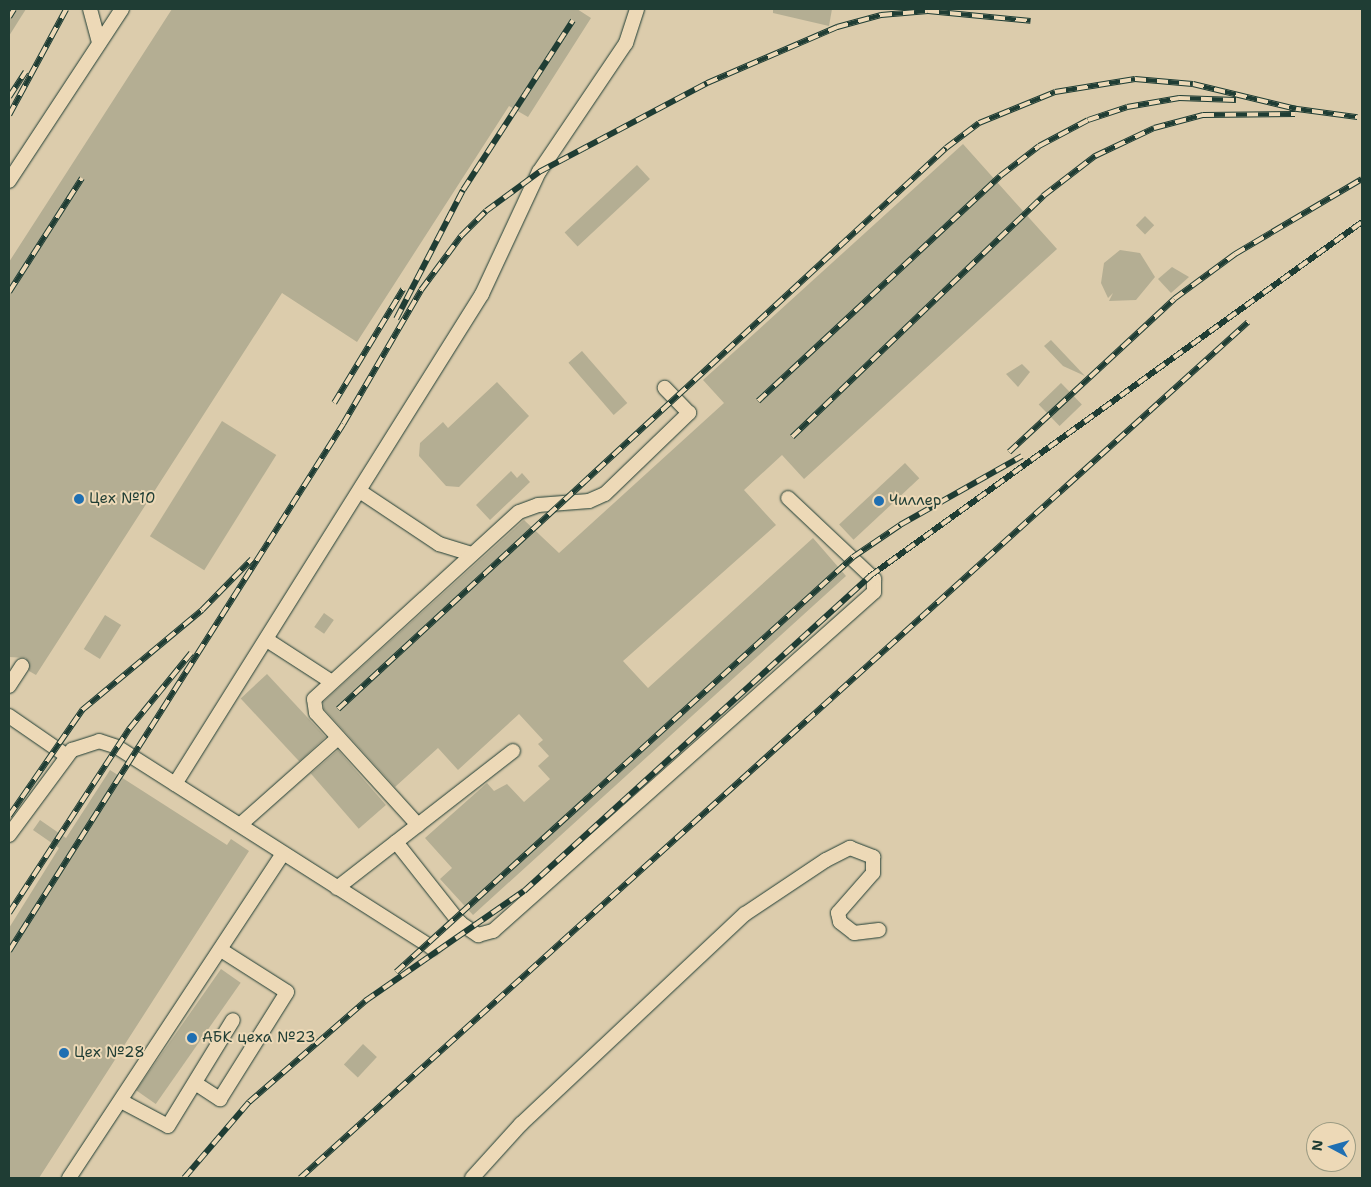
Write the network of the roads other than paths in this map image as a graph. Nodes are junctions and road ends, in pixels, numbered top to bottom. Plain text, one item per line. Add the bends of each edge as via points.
1 (90, 9) edge
2 (122, 9) edge
3 (637, 9) edge
4 (99, 44) junction
5 (9, 181) edge
6 (665, 388) dead end
7 (361, 492) junction
8 (788, 498) dead end
9 (472, 554) junction
10 (267, 640) junction
11 (22, 666) dead end
12 (332, 682) junction
13 (9, 686) edge
14 (9, 716) edge
15 (338, 738) junction
16 (513, 751) dead end
17 (66, 756) junction
18 (175, 784) junction
19 (241, 824) junction
20 (418, 825) junction
21 (9, 835) edge
22 (396, 842) junction
23 (283, 854) junction
24 (337, 888) junction
25 (460, 923) junction
26 (879, 930) dead end
27 (221, 950) junction
28 (233, 1020) dead end
29 (195, 1083) junction
30 (121, 1101) junction
31 (70, 1178) edge
32 (472, 1178) edge

1 - 4 street
2 - 4 street
3 - 7 street via 626,42 539,172 482,294
4 - 5 street
6 - 9 street via 689,413 605,494 589,501 524,509
7 - 9 street via 439,544
7 - 10 street
8 - 25 street via 874,579 874,592 493,931 478,935
9 - 12 street
10 - 12 street
10 - 18 street
11 - 13 street
12 - 15 street via 312,704
14 - 17 street
15 - 19 street
15 - 20 street
16 - 20 street
17 - 18 street via 86,742 107,743
17 - 21 street
18 - 19 street
19 - 23 street
20 - 22 street
22 - 24 street
22 - 25 street
23 - 24 street
23 - 27 street
24 - 25 street via 432,948
26 - 32 street via 854,933 840,922 838,913 872,872 873,857 850,848 826,860 745,914 521,1124
27 - 29 street via 287,992 220,1099
27 - 30 street
28 - 29 street
29 - 30 street via 168,1126
30 - 31 street

